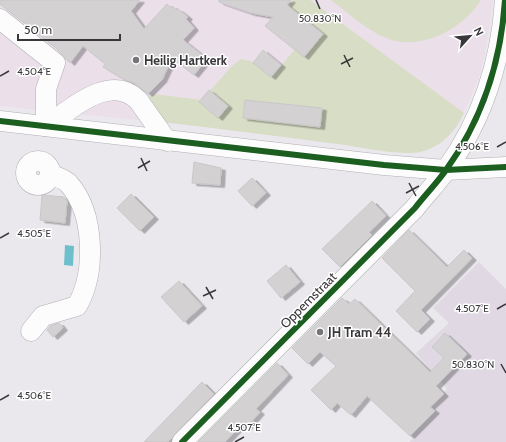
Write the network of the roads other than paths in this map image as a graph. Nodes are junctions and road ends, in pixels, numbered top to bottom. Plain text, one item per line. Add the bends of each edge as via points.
1 (505, 0) edge
2 (0, 19) edge
3 (502, 48) edge
4 (0, 121) edge
5 (46, 126) junction
6 (167, 141) junction
7 (506, 167) edge
8 (446, 170) junction
9 (50, 174) dead end
10 (31, 331) dead end
11 (182, 442) edge

1 - 3 street, Oppemstraat
2 - 5 street via 55,63 46,89
3 - 8 street, Oppemstraat via 471,129
4 - 5 street
5 - 6 street
5 - 6 street via 92,96 118,90 129,93 138,100
6 - 8 street
7 - 8 street
8 - 11 street, Oppemstraat via 415,208
9 - 10 street via 68,182 82,202 91,265 84,294 76,306 43,316

